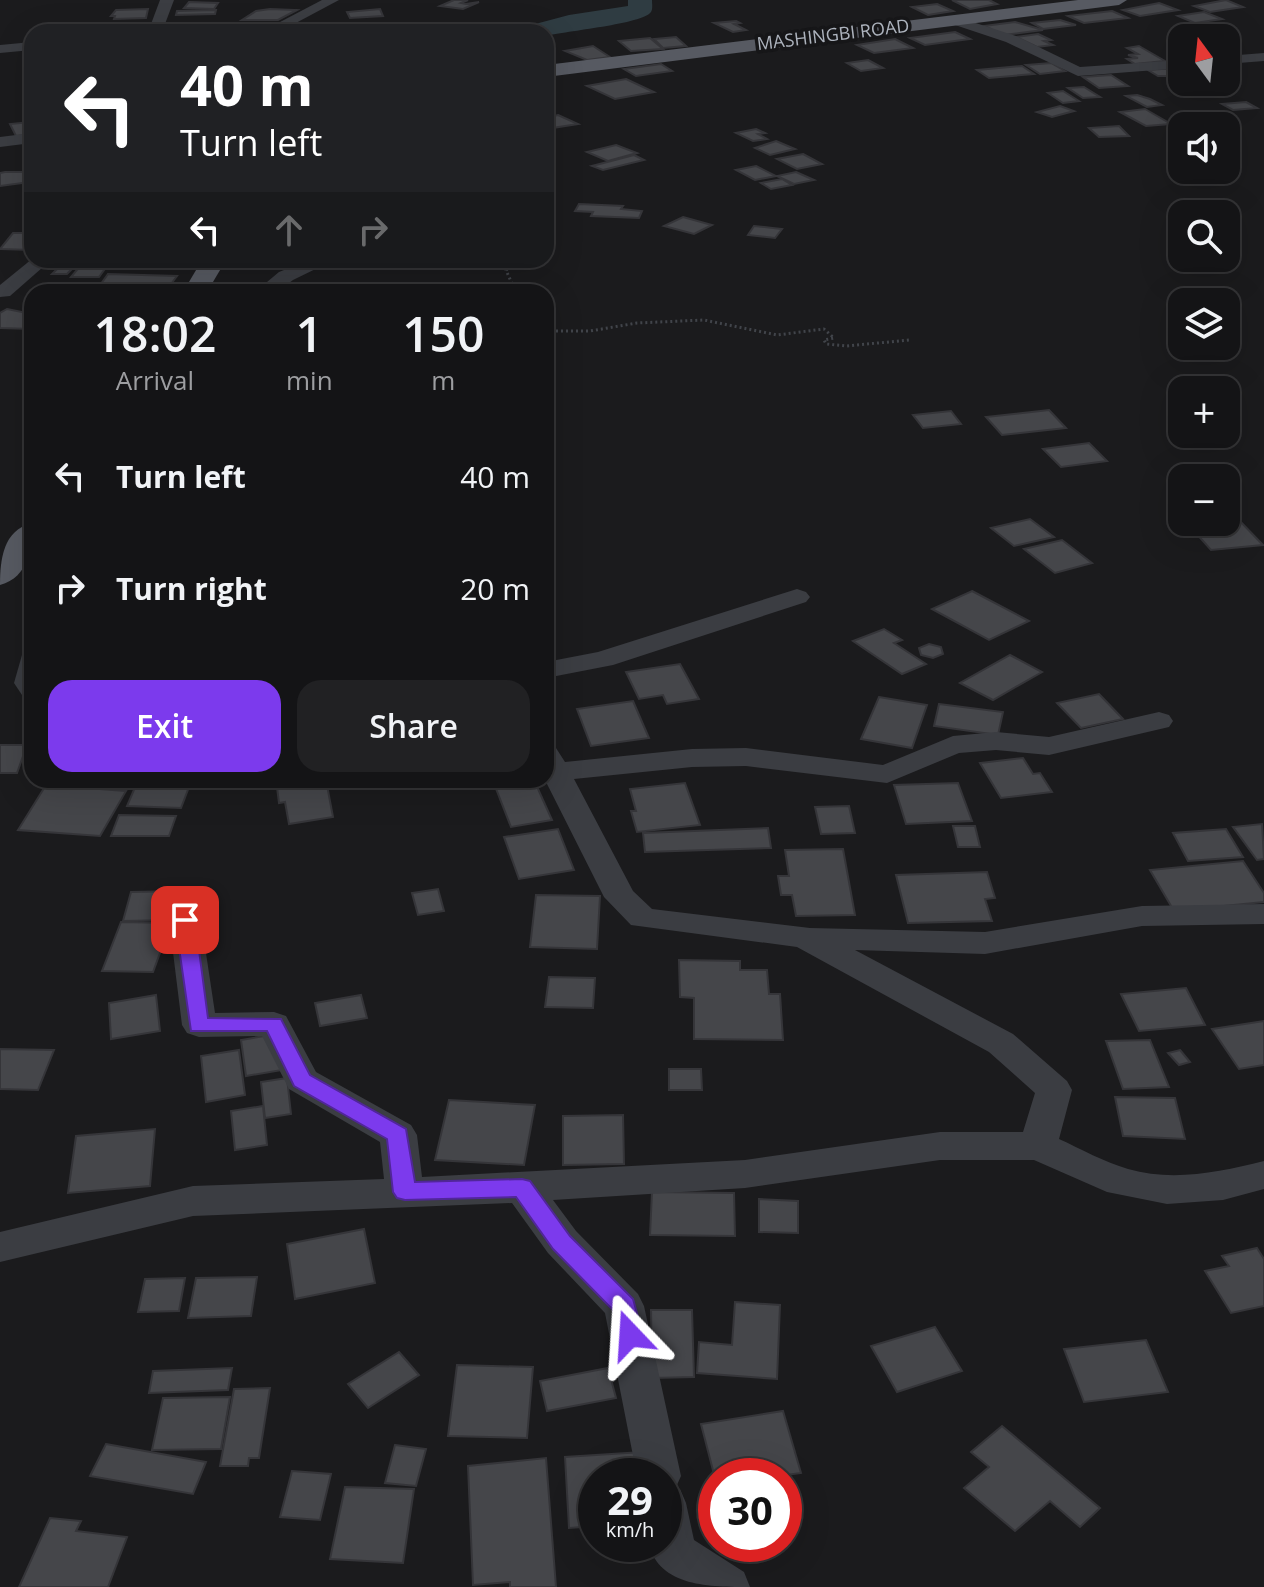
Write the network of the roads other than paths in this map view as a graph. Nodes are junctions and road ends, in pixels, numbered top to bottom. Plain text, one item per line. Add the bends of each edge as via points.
1 (167, 0) edge
2 (332, 0) edge
3 (1119, 0) edge
4 (954, 20) junction
5 (158, 24) edge
6 (284, 24) edge
7 (24, 47) edge
8 (0, 49) edge
9 (1264, 57) edge
10 (1240, 59) edge
11 (1168, 65) edge
12 (554, 70) edge
13 (24, 139) edge
14 (0, 142) edge
15 (32, 268) edge
16 (306, 268) edge
17 (276, 284) edge
18 (2, 292) edge
19 (24, 296) edge
20 (24, 543) edge
21 (0, 575) edge
22 (797, 597) dead end
23 (554, 668) edge
24 (1159, 721) dead end
25 (554, 763) edge
26 (554, 769) edge
27 (1264, 914) edge
28 (185, 920) dead end
29 (805, 937) junction
30 (1038, 1146) junction
31 (1264, 1175) edge
32 (522, 1188) junction
33 (405, 1192) junction
34 (0, 1247) edge
35 (655, 1458) edge
36 (682, 1557) edge
37 (727, 1587) edge

1 - 5 street
2 - 6 street
3 - 4 main road, MASHINGBI ROAD
4 - 11 street via 1011,39 1078,72
4 - 12 main road, MASHINGBI ROAD
7 - 8 street
9 - 10 street
13 - 14 street
15 - 18 street
16 - 17 street
18 - 19 street
20 - 21 main road
22 - 23 street via 603,659
24 - 25 street via 1049,746 996,741 953,745 887,774 746,757
26 - 29 street via 620,897 643,918
27 - 29 street via 1142,916 985,943
28 - 33 street via 199,1025 274,1024 302,1080 398,1135
29 - 30 street via 1001,1043 1054,1090
30 - 31 street via 1121,1182 1167,1190 1223,1186
30 - 32 street via 940,1146 745,1174
32 - 33 street
32 - 35 street via 562,1242 624,1306
33 - 34 street via 193,1201
36 - 37 street

